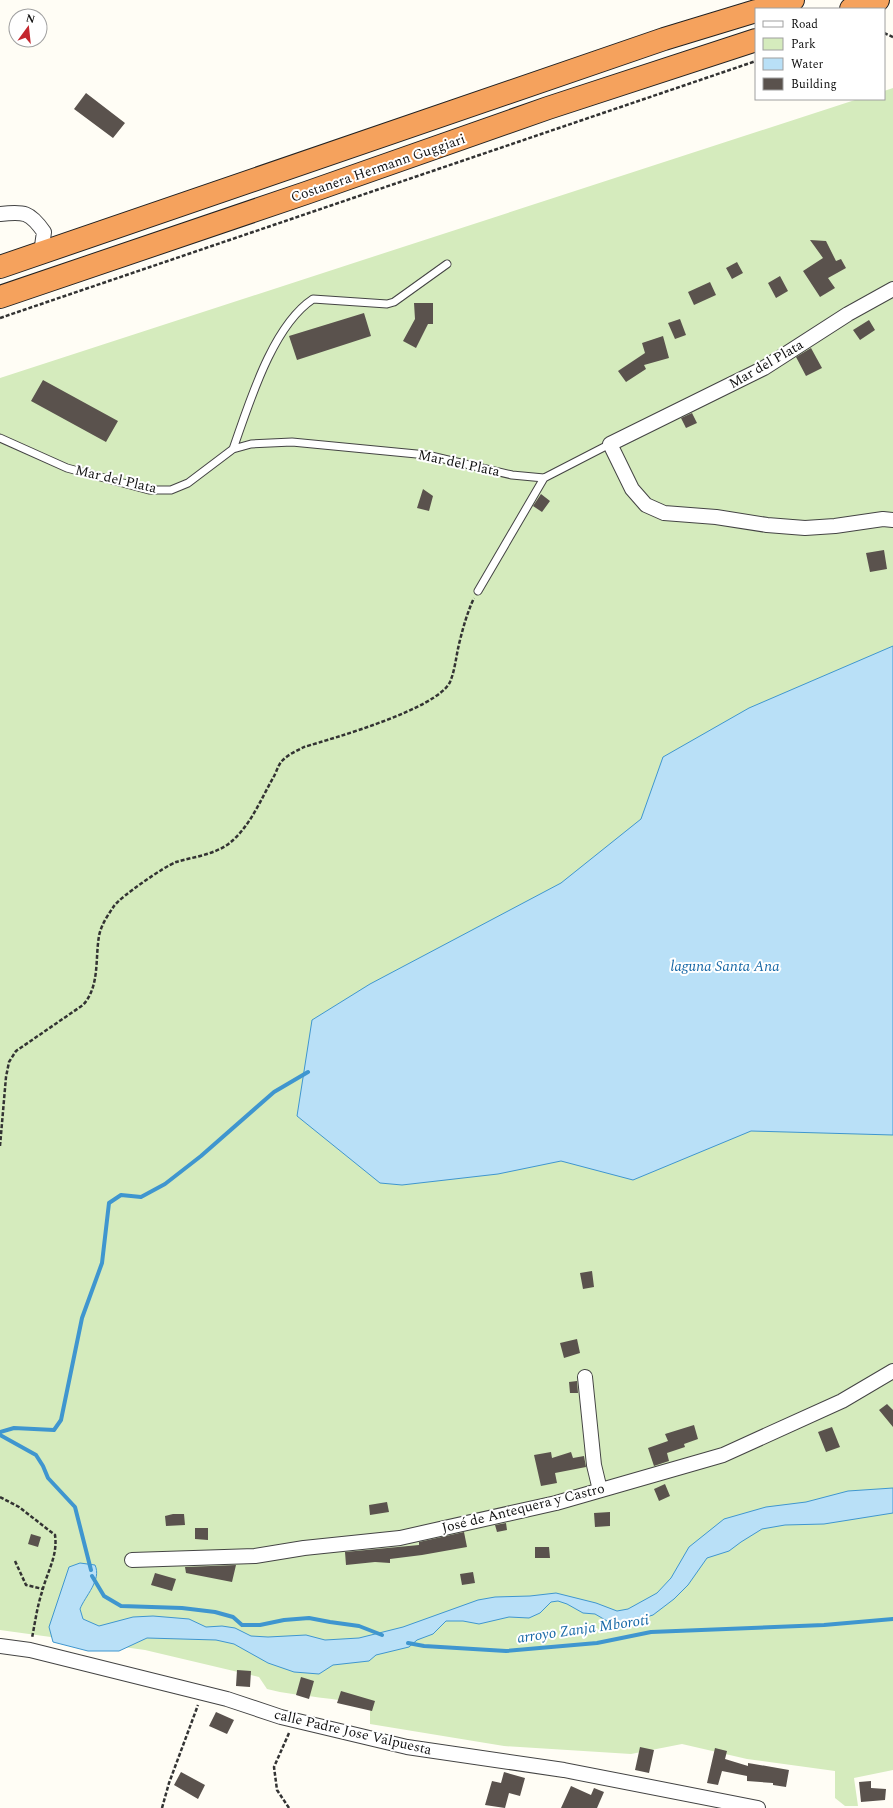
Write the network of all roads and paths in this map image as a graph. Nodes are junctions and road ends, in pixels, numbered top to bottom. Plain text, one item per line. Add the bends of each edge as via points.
1 (794, 0) edge
2 (878, 0) edge
3 (886, 0) edge
4 (893, 6) edge
5 (767, 8) edge
6 (854, 8) edge
7 (755, 11) edge
8 (755, 40) edge
9 (755, 61) edge
10 (0, 214) edge
11 (41, 253) junction
12 (447, 264) dead end
13 (0, 267) edge
14 (893, 289) edge
15 (2, 299) edge
16 (0, 318) edge
17 (0, 438) edge
18 (610, 444) junction
19 (233, 449) junction
20 (544, 478) junction
21 (893, 520) edge
22 (478, 591) joint
23 (0, 1146) edge
24 (893, 1371) edge
25 (585, 1377) dead end
26 (600, 1490) junction
27 (0, 1497) edge
28 (132, 1560) dead end
29 (15, 1561) dead end
30 (43, 1589) junction
31 (0, 1646) edge
32 (30, 1650) junction
33 (202, 1693) junction
34 (296, 1720) junction
35 (162, 1808) edge
36 (288, 1808) edge
37 (758, 1808) edge

1 - 5 highway
2 - 6 highway
3 - 4 highway
7 - 11 highway, Costanera Hermann Guggiari via 664,39
8 - 15 highway, Costanera Hermann Guggiari via 548,108
9 - 16 path
10 - 11 street via 18,212 34,218 44,232
11 - 13 highway, Costanera Hermann Guggiari
12 - 19 lane via 394,302 387,304 313,299 304,305 282,334 260,374
14 - 18 street, Mar del Plata via 848,314 764,368
17 - 19 lane, Mar del Plata via 67,468 149,490 172,490 188,483
18 - 20 lane, Mar del Plata
18 - 21 street via 632,490 646,505 664,513 805,528
19 - 20 lane, Mar del Plata via 251,444 292,442 427,455 512,475
20 - 22 lane
22 - 23 path via 468,611 448,685 435,697 392,718 292,753 282,762 239,835 214,852 174,863 161,870 116,904 106,918 99,935 95,980 89,998 83,1005 16,1051 9,1062
24 - 26 street, José de Antequera y Castro via 842,1401 723,1455
25 - 26 street via 594,1465
26 - 28 street, José de Antequera y Castro via 556,1503 400,1538 255,1556
27 - 30 path via 19,1507 55,1535 55,1556 47,1572
29 - 30 path via 26,1585
30 - 32 path
31 - 32 street, calle Padre Jose Valpuesta
32 - 33 street, calle Padre Jose Valpuesta
33 - 34 street, calle Padre Jose Valpuesta
33 - 35 path
34 - 36 path via 274,1767 277,1790
34 - 37 street, calle Padre Jose Valpuesta via 407,1747 564,1770

